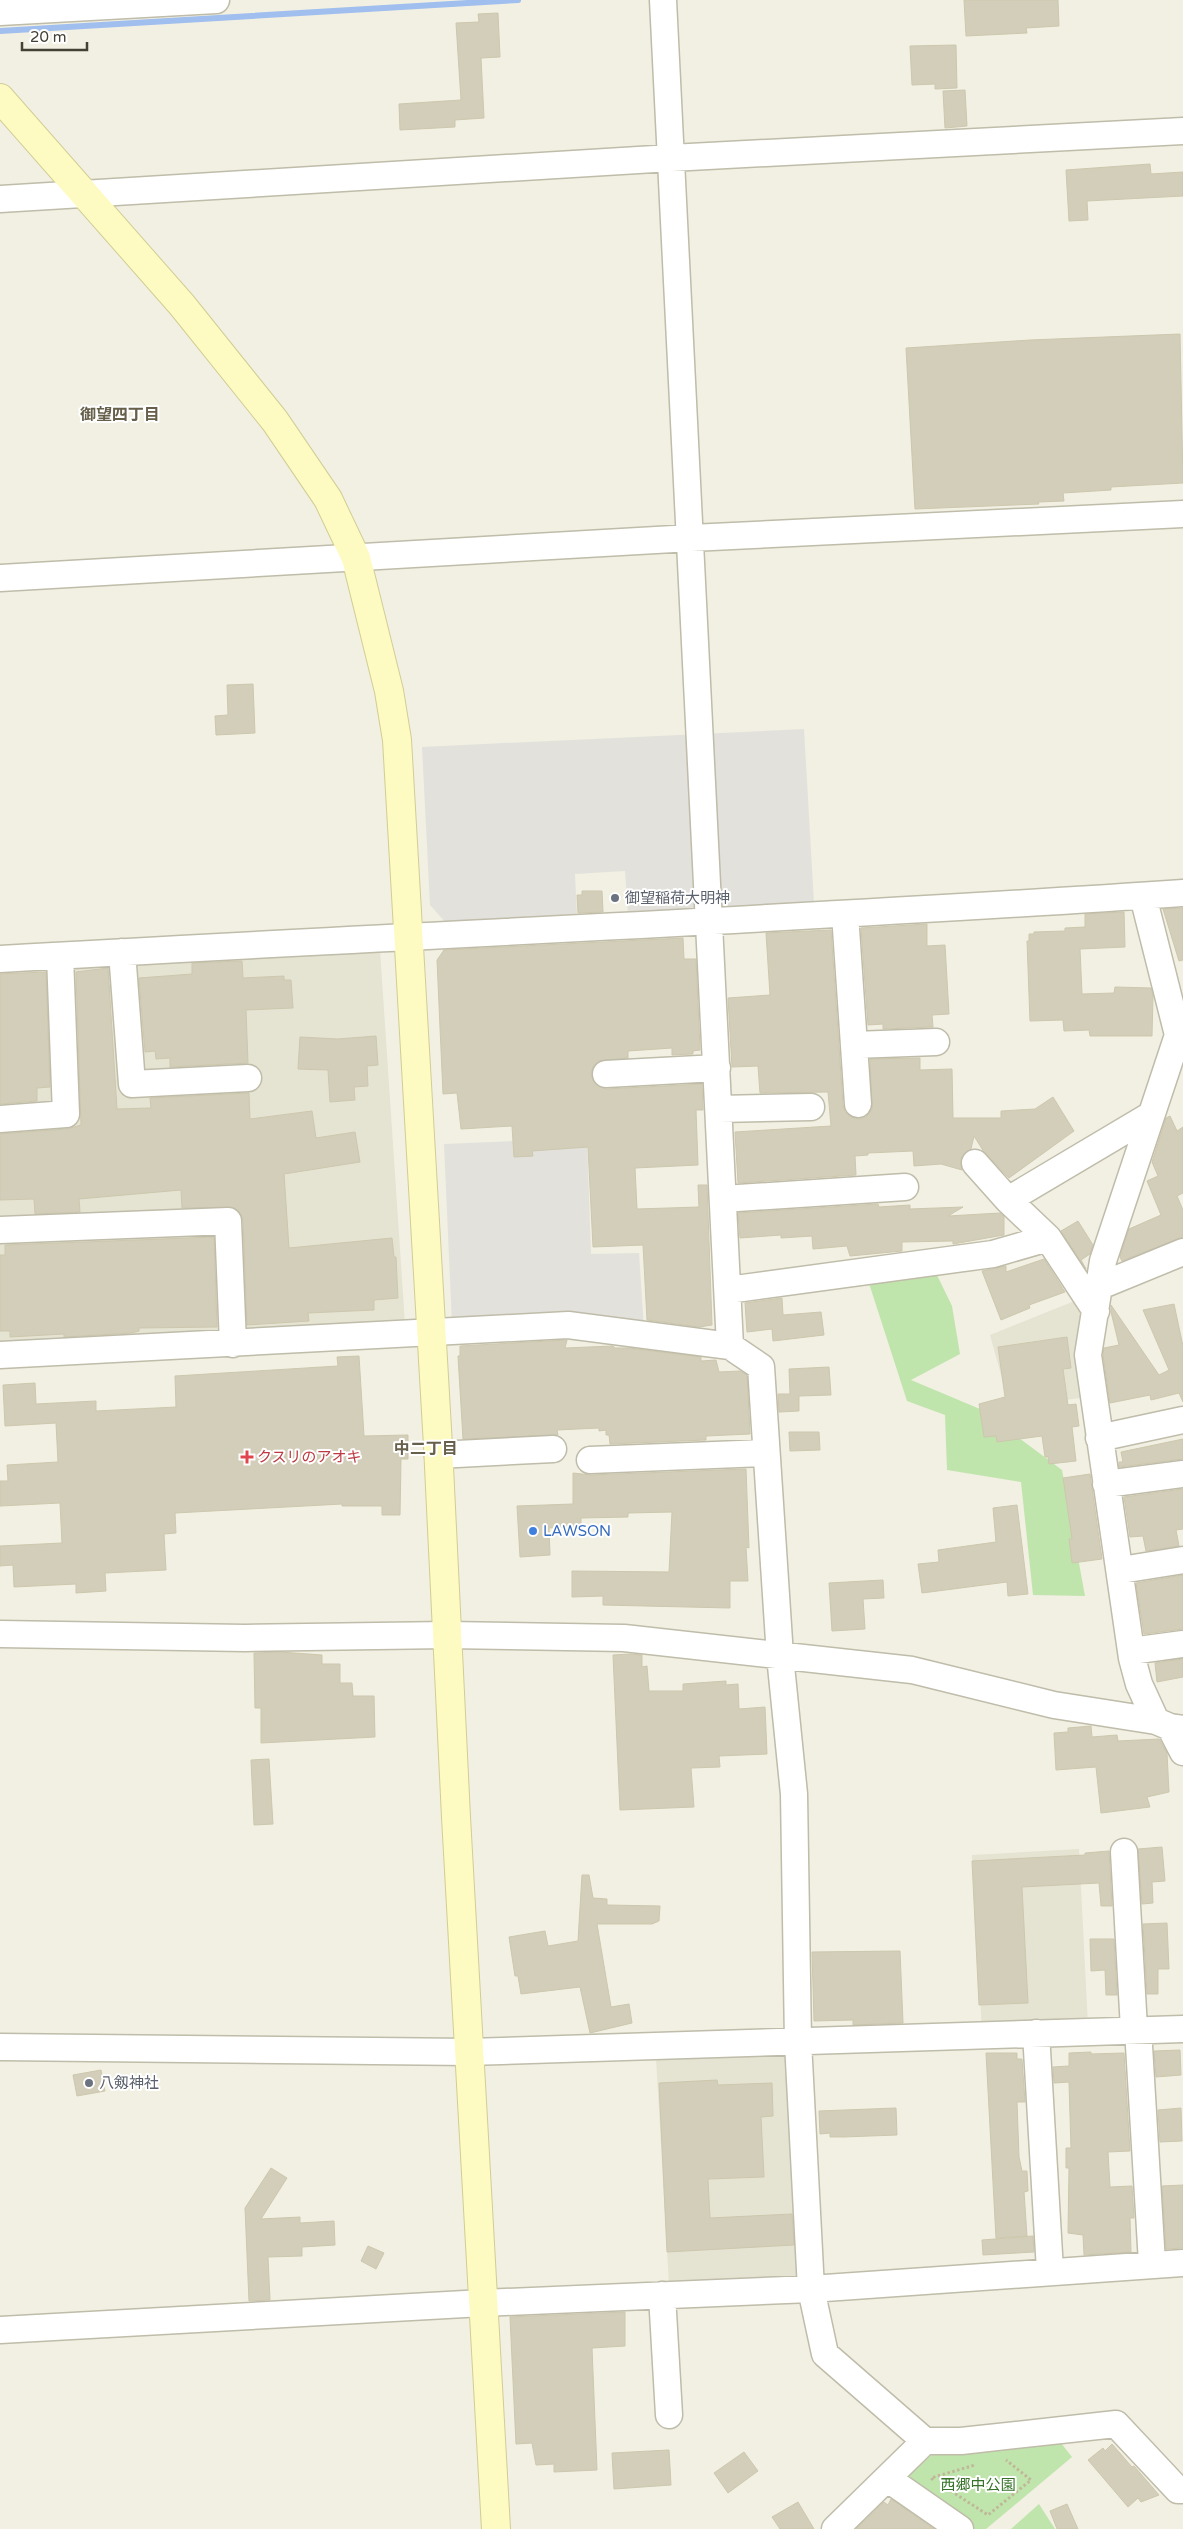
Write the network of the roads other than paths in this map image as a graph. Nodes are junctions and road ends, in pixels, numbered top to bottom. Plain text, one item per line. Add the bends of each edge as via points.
1 (216, 0) edge
2 (662, 0) edge
3 (0, 12) edge
4 (0, 98) edge
5 (1183, 131) edge
6 (671, 158) junction
7 (84, 193) junction
8 (0, 199) edge
9 (1183, 514) edge
10 (691, 538) junction
11 (356, 558) junction
12 (0, 578) edge
13 (1183, 893) edge
14 (1143, 896) junction
15 (845, 914) junction
16 (710, 922) junction
17 (407, 936) junction
18 (122, 952) junction
19 (60, 956) junction
20 (0, 959) edge
21 (936, 1042) dead end
22 (854, 1045) junction
23 (717, 1068) junction
24 (606, 1074) dead end
25 (248, 1078) dead end
26 (858, 1104) dead end
27 (811, 1108) dead end
28 (719, 1109) junction
29 (1152, 1115) junction
30 (0, 1119) edge
31 (975, 1163) dead end
32 (905, 1187) dead end
33 (723, 1199) junction
34 (1008, 1200) junction
35 (0, 1230) edge
36 (1048, 1238) junction
37 (1183, 1252) edge
38 (728, 1290) junction
39 (1098, 1298) junction
40 (432, 1333) junction
41 (233, 1344) junction
42 (730, 1346) junction
43 (0, 1355) edge
44 (1183, 1420) edge
45 (1099, 1438) junction
46 (553, 1449) dead end
47 (766, 1453) junction
48 (438, 1455) junction
49 (590, 1460) dead end
50 (1183, 1474) edge
51 (1106, 1484) junction
52 (1183, 1560) edge
53 (1120, 1570) junction
54 (0, 1634) edge
55 (447, 1635) junction
56 (1183, 1644) edge
57 (1131, 1651) junction
58 (780, 1656) junction
59 (1170, 1725) edge
60 (1183, 1752) edge
61 (1124, 1852) dead end
62 (1183, 2028) edge
63 (1136, 2029) junction
64 (1036, 2033) junction
65 (798, 2042) junction
66 (0, 2048) edge
67 (469, 2052) junction
68 (1183, 2263) edge
69 (1152, 2264) junction
70 (1050, 2271) junction
71 (812, 2289) junction
72 (662, 2295) junction
73 (483, 2302) junction
74 (0, 2330) edge
75 (669, 2415) dead end
76 (925, 2441) junction
77 (888, 2479) junction
78 (1183, 2490) edge
79 (496, 2529) edge
80 (835, 2529) edge
81 (960, 2529) edge

1 - 3 street
2 - 6 street
4 - 7 street
5 - 6 street
6 - 7 street
6 - 10 street
7 - 8 street
7 - 11 street via 182,305 275,421 328,499
9 - 10 street
10 - 11 street
10 - 16 street
11 - 12 street
11 - 17 street via 397,740
13 - 14 street
14 - 15 street
14 - 29 street via 1178,1035
15 - 16 street
15 - 22 street
16 - 17 street
16 - 23 street
17 - 18 street
17 - 40 street
18 - 19 street
18 - 25 street via 132,1084
19 - 20 street
19 - 30 street via 66,1114
21 - 22 street
22 - 26 street
23 - 24 street
23 - 28 street
27 - 28 street
28 - 33 street
29 - 34 street
29 - 39 street via 1103,1261
31 - 34 street
32 - 33 street
33 - 38 street
34 - 36 street
35 - 41 street via 228,1221
36 - 38 street via 993,1254
36 - 39 street
37 - 39 street
38 - 42 street
39 - 45 street via 1088,1355
40 - 41 street
40 - 42 street via 568,1325
40 - 48 street
41 - 43 street
42 - 47 street via 760,1367
44 - 45 street
45 - 51 street
46 - 48 street
47 - 49 street
47 - 58 street
48 - 55 street
50 - 51 street
51 - 53 street
52 - 53 street
53 - 57 street
54 - 55 street via 245,1638
55 - 58 street via 624,1638
55 - 67 street
56 - 57 street
57 - 59 street via 1139,1684
58 - 59 street via 912,1670 1054,1705
58 - 65 street via 794,1794
59 - 60 street
61 - 63 street
62 - 63 street
63 - 64 street
63 - 69 street
64 - 65 street
64 - 70 street
65 - 67 street
65 - 71 street
66 - 67 street
67 - 73 street
68 - 69 street
69 - 70 street
70 - 71 street
71 - 72 street
71 - 76 street via 825,2354
72 - 73 street
72 - 75 street
73 - 74 street
73 - 79 street
76 - 77 street
76 - 78 street via 961,2441 1116,2424 1178,2490
77 - 80 street
77 - 81 street

